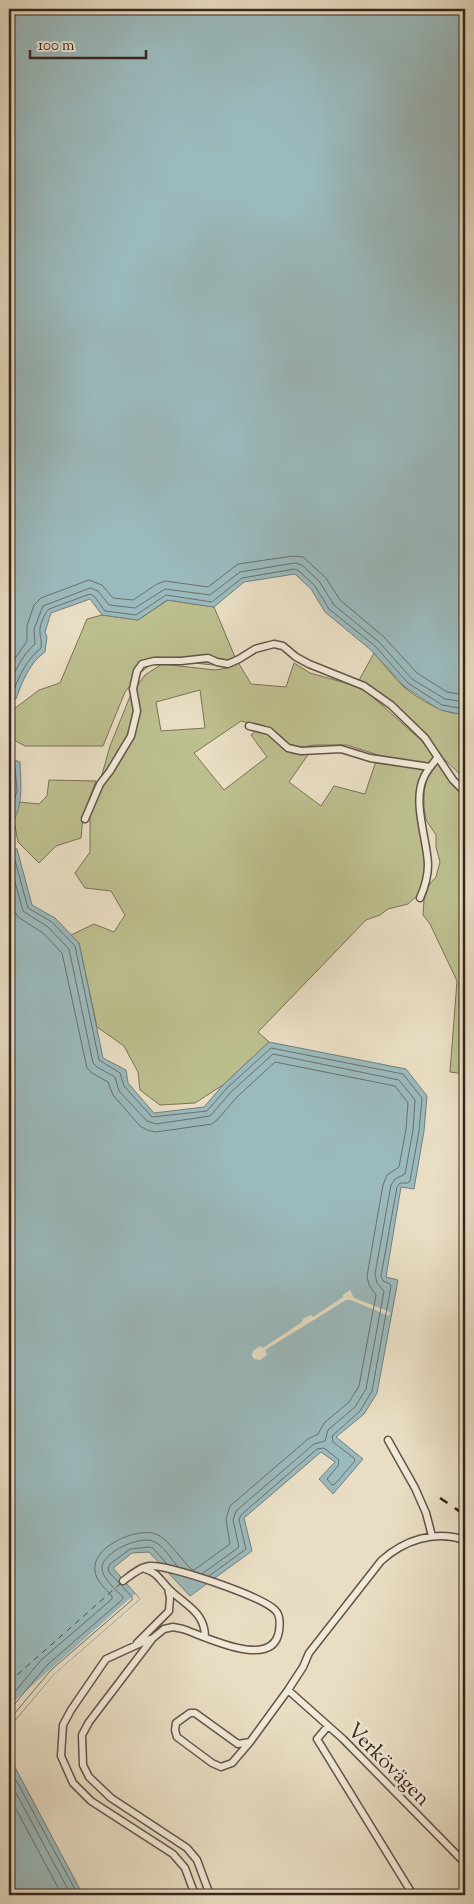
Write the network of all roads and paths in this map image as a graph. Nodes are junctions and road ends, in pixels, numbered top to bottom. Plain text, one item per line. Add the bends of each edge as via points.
1 (250, 726) dead end
2 (437, 758) junction
3 (430, 767) junction
4 (465, 792) edge
5 (86, 819) dead end
6 (420, 898) dead end
7 (388, 1440) dead end
8 (432, 1536) junction
9 (465, 1540) edge
10 (142, 1568) junction
11 (123, 1581) dead end
12 (168, 1588) junction
13 (205, 1637) junction
14 (153, 1638) junction
15 (133, 1647) junction
16 (288, 1690) junction
17 (328, 1726) junction
18 (250, 1742) junction
19 (465, 1863) edge
20 (195, 1895) edge
21 (210, 1895) edge
22 (413, 1895) edge

1 - 3 street via 269,731 288,748 301,751 341,749 370,758
2 - 3 street
2 - 4 street
2 - 5 street via 420,733 391,705 364,686 309,664 283,646 268,644 228,664 208,658 154,661 142,664 137,671 133,689 136,712 131,736 100,784
3 - 6 street via 420,789 428,865 426,884
7 - 8 street via 415,1488
8 - 9 street
8 - 16 street via 411,1540 381,1561 309,1653
10 - 11 street
10 - 12 street via 157,1574
10 - 13 street via 161,1567 239,1592 276,1610 280,1621 276,1640 269,1648 258,1652
12 - 13 street via 197,1612
12 - 15 street via 169,1611
13 - 14 street via 173,1628 164,1629
14 - 15 street
14 - 21 street via 89,1722 82,1735 83,1765 89,1777 111,1798 187,1848 197,1860
15 - 20 street via 106,1659 71,1710 63,1725 61,1756 73,1783 91,1801 173,1854 185,1868
16 - 17 street, Verkövägen
16 - 18 street
17 - 19 street, Verkövägen
17 - 22 street via 317,1739
18 - 18 street via 238,1744 195,1712 176,1723 177,1738 221,1767 232,1763

